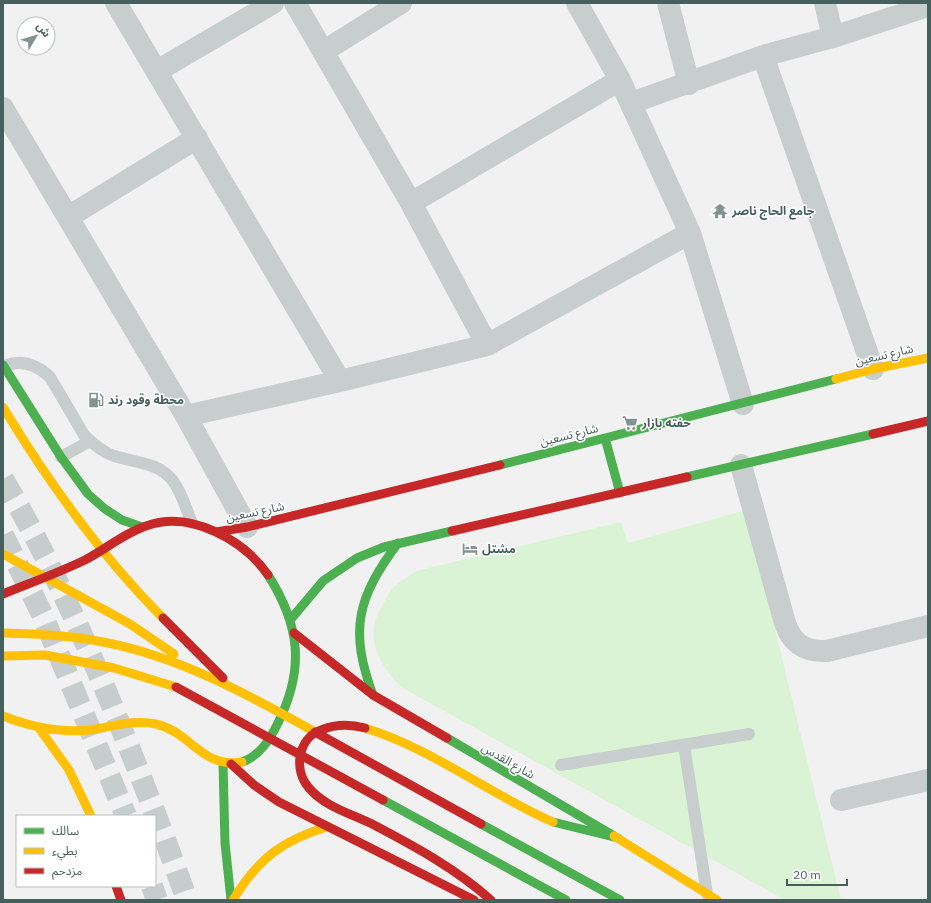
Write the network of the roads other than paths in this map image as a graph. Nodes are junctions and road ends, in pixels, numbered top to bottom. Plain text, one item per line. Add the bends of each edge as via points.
1 (116, 3) edge
2 (273, 3) edge
3 (295, 3) edge
4 (400, 3) edge
5 (577, 3) edge
6 (668, 3) edge
7 (825, 3) edge
8 (928, 6) edge
9 (833, 37) junction
10 (324, 51) junction
11 (763, 56) junction
12 (157, 71) junction
13 (620, 80) junction
14 (689, 84) junction
15 (631, 103) junction
16 (3, 108) edge
17 (197, 138) junction
18 (411, 203) junction
19 (68, 217) junction
20 (690, 233) junction
21 (487, 345) junction
22 (928, 358) edge
23 (3, 366) edge
24 (873, 369) junction
25 (340, 381) junction
26 (743, 404) junction
27 (3, 407) edge
28 (186, 416) junction
29 (928, 421) edge
30 (605, 438) junction
31 (90, 441) junction
32 (61, 457) junction
33 (741, 465) junction
34 (620, 493) junction
35 (192, 523) junction
36 (142, 526) junction
37 (247, 527) junction
38 (216, 532) junction
39 (398, 543) junction
40 (3, 554) edge
41 (3, 594) edge
42 (291, 619) junction
43 (928, 626) edge
44 (3, 633) edge
45 (294, 633) junction
46 (3, 656) edge
47 (188, 667) junction
48 (235, 690) junction
49 (373, 695) junction
50 (4, 716) edge
51 (39, 728) junction
52 (750, 734) dead end
53 (684, 745) junction
54 (227, 764) junction
55 (561, 765) dead end
56 (928, 780) edge
57 (841, 800) dead end
58 (91, 815) edge
59 (326, 827) junction
60 (618, 838) junction
61 (116, 887) edge
62 (712, 897) edge
63 (120, 900) edge
64 (232, 900) edge
65 (474, 900) edge
66 (491, 900) edge
67 (566, 900) edge
68 (620, 900) edge

1 - 12 street
2 - 12 street
3 - 10 street
4 - 10 street
5 - 13 street
6 - 14 street
7 - 9 street
8 - 9 street
9 - 11 street
10 - 18 street
11 - 14 street
11 - 24 street
12 - 17 street
13 - 15 street
13 - 18 street
14 - 15 street
15 - 20 street
16 - 19 street
17 - 19 street
17 - 25 street
18 - 21 street
19 - 28 street
20 - 21 street
20 - 26 street
21 - 25 street
22 - 24 main road, شارع تسعين
23 - 31 lane via 21,362 42,369 50,377
23 - 32 main road
24 - 26 main road, شارع تسعين
25 - 28 street
26 - 30 main road, شارع تسعين
27 - 48 main road via 78,522 100,549 154,609
28 - 37 street
29 - 33 main road
30 - 34 main road
30 - 37 main road, شارع تسعين
31 - 32 lane
31 - 35 lane via 114,456 148,465 166,474 179,492
32 - 36 main road via 88,494 105,509 122,520
33 - 34 main road
33 - 43 street via 788,634 796,643 816,652 827,651
34 - 39 main road
35 - 36 main road via 159,522
35 - 38 main road
36 - 41 main road via 71,567
37 - 38 main road, شارع تسعين
38 - 42 main road via 255,559 271,577 283,597
39 - 42 main road via 357,558 322,581
39 - 49 main road via 371,582 362,604 359,651 364,674
40 - 47 main road via 151,637
42 - 45 main road
44 - 47 main road via 63,635 110,642 145,651
45 - 49 main road, شارع القدس
45 - 54 main road via 295,663 292,685 280,721 265,746 255,756 244,762
46 - 67 main road via 45,655 114,668 177,687
47 - 48 main road
48 - 68 main road
49 - 60 main road, شارع القدس
50 - 51 main road
51 - 54 main road via 85,731 126,722 155,723 181,736 201,754
51 - 58 main road via 78,785
52 - 53 lane
53 - 55 lane
53 - 62 lane
54 - 59 main road via 259,790
54 - 64 main road via 225,843
56 - 57 street
59 - 64 main road via 295,838 270,853 255,867
59 - 65 main road
60 - 62 main road, شارع القدس
60 - 66 main road via 555,822 510,801 431,755 363,726 329,725 311,735 300,753 299,763 301,773 310,789 406,842 468,881
61 - 63 main road

